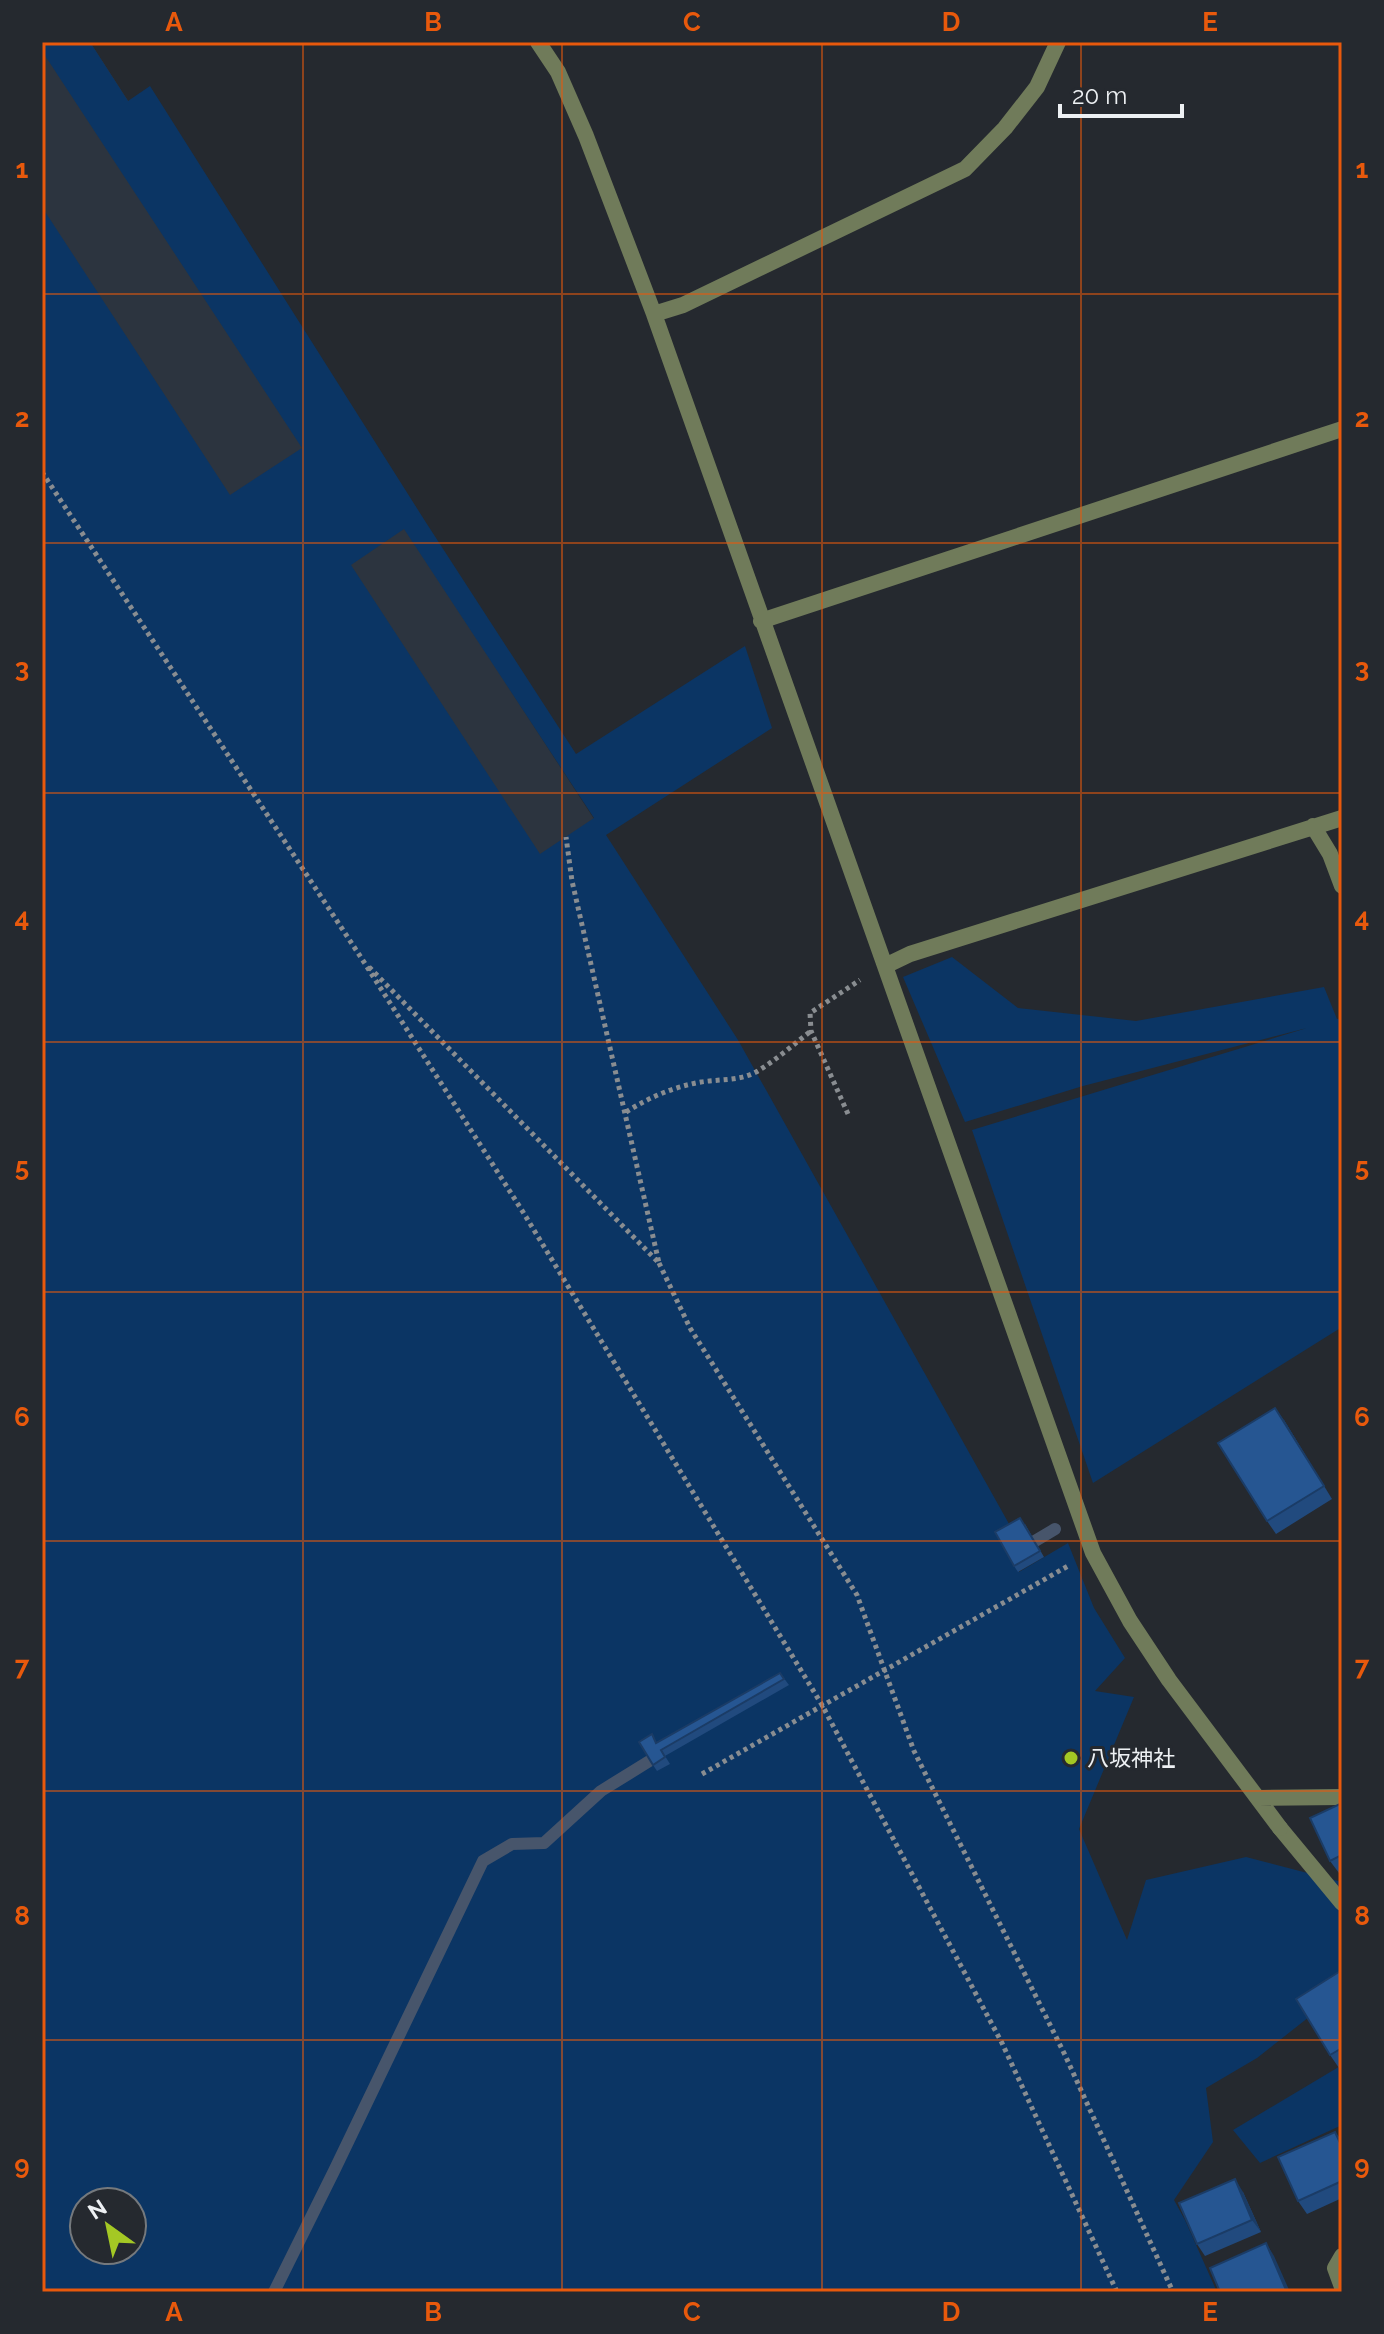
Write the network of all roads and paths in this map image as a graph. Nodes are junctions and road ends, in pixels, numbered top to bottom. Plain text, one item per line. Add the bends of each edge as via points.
1 (538, 42) edge
2 (1058, 42) edge
3 (654, 314) junction
4 (1342, 429) edge
5 (42, 472) edge
6 (761, 621) junction
7 (1342, 818) edge
8 (1313, 826) junction
9 (566, 837) dead end
10 (1342, 886) edge
11 (362, 959) junction
12 (885, 966) junction
13 (811, 1031) junction
14 (626, 1112) junction
15 (848, 1114) dead end
16 (659, 1263) junction
17 (1093, 1553) junction
18 (885, 1670) junction
19 (822, 1705) junction
20 (702, 1774) dead end
21 (1342, 1797) edge
22 (1259, 1798) junction
23 (1342, 1903) edge
24 (1342, 2256) edge
25 (1342, 2287) edge
26 (1117, 2292) edge
27 (1173, 2292) edge

1 - 3 street via 558,72 586,136
2 - 3 street via 1037,87 965,169 683,305
3 - 6 street
4 - 6 street
5 - 11 path
6 - 12 street
7 - 8 street
8 - 10 street
8 - 12 street
9 - 14 path
11 - 16 path
11 - 19 path via 523,1212
12 - 13 path via 810,1013
12 - 17 street
13 - 14 path via 755,1072 668,1090
13 - 15 path
14 - 16 path
16 - 18 path via 690,1328 857,1595
17 - 18 path
17 - 22 street via 1169,1680
18 - 19 path
18 - 27 path via 914,1751 1065,2055
19 - 20 path
19 - 26 path via 1002,2043
21 - 22 street
22 - 23 street
24 - 25 street via 1335,2268

